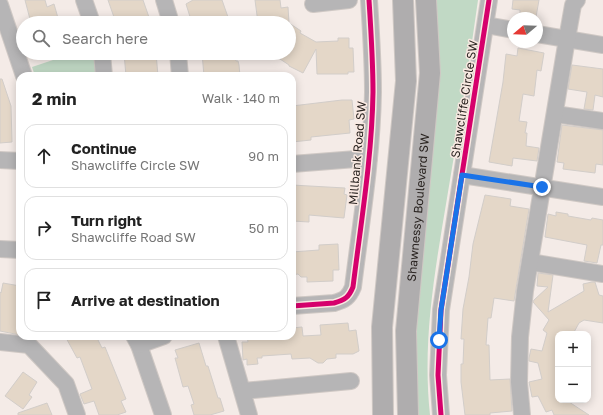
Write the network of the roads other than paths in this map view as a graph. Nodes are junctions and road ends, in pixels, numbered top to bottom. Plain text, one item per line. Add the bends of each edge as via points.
1 (84, 0) edge
2 (164, 0) edge
3 (349, 0) edge
4 (369, 0) edge
5 (403, 0) edge
6 (426, 0) edge
7 (489, 0) edge
8 (577, 0) edge
9 (313, 4) dead end
10 (0, 5) edge
11 (90, 16) edge
12 (169, 16) edge
13 (486, 25) junction
14 (507, 29) edge
15 (543, 35) edge
16 (567, 39) junction
17 (603, 45) edge
18 (16, 52) edge
19 (19, 60) edge
20 (103, 60) edge
21 (179, 60) edge
22 (23, 72) edge
23 (104, 72) edge
24 (180, 72) edge
25 (555, 114) junction
26 (603, 121) edge
27 (369, 158) junction
28 (0, 160) edge
29 (16, 161) edge
30 (296, 164) edge
31 (462, 175) junction
32 (542, 187) junction
33 (603, 197) edge
34 (16, 246) edge
35 (0, 249) edge
36 (530, 262) junction
37 (603, 274) edge
38 (296, 306) edge
39 (227, 340) edge
40 (137, 341) edge
41 (0, 342) edge
42 (351, 381) dead end
43 (243, 391) junction
44 (77, 415) edge
45 (163, 415) edge
46 (249, 415) edge
47 (383, 415) edge
48 (408, 415) edge
49 (441, 415) edge
50 (522, 415) edge

1 - 11 street
2 - 12 street
3 - 9 street
4 - 27 street, Millbank Road SW via 373,93
5 - 47 main road, Shawnessy Boulevard SW via 406,81 382,327
6 - 48 main road, Shawnessy Boulevard SW via 430,73 406,331
7 - 13 street, Shawcliffe Circle SW
8 - 16 street via 573,5
10 - 18 street
13 - 14 street
13 - 31 street, Shawcliffe Circle SW
15 - 16 street
16 - 17 street
16 - 25 street
19 - 22 street
20 - 23 street
21 - 24 street
25 - 26 street
25 - 32 street
27 - 30 street
27 - 38 street, Millbank Road SW via 353,287 350,294 346,299 334,303
28 - 29 street
31 - 32 street
31 - 49 street, Shawcliffe Circle SW via 441,310 438,375
32 - 33 street
32 - 36 street
34 - 35 street
36 - 37 street
36 - 50 street via 520,337 519,382
39 - 43 street
40 - 45 street
41 - 44 street via 29,345 66,384
42 - 43 street
43 - 46 street

